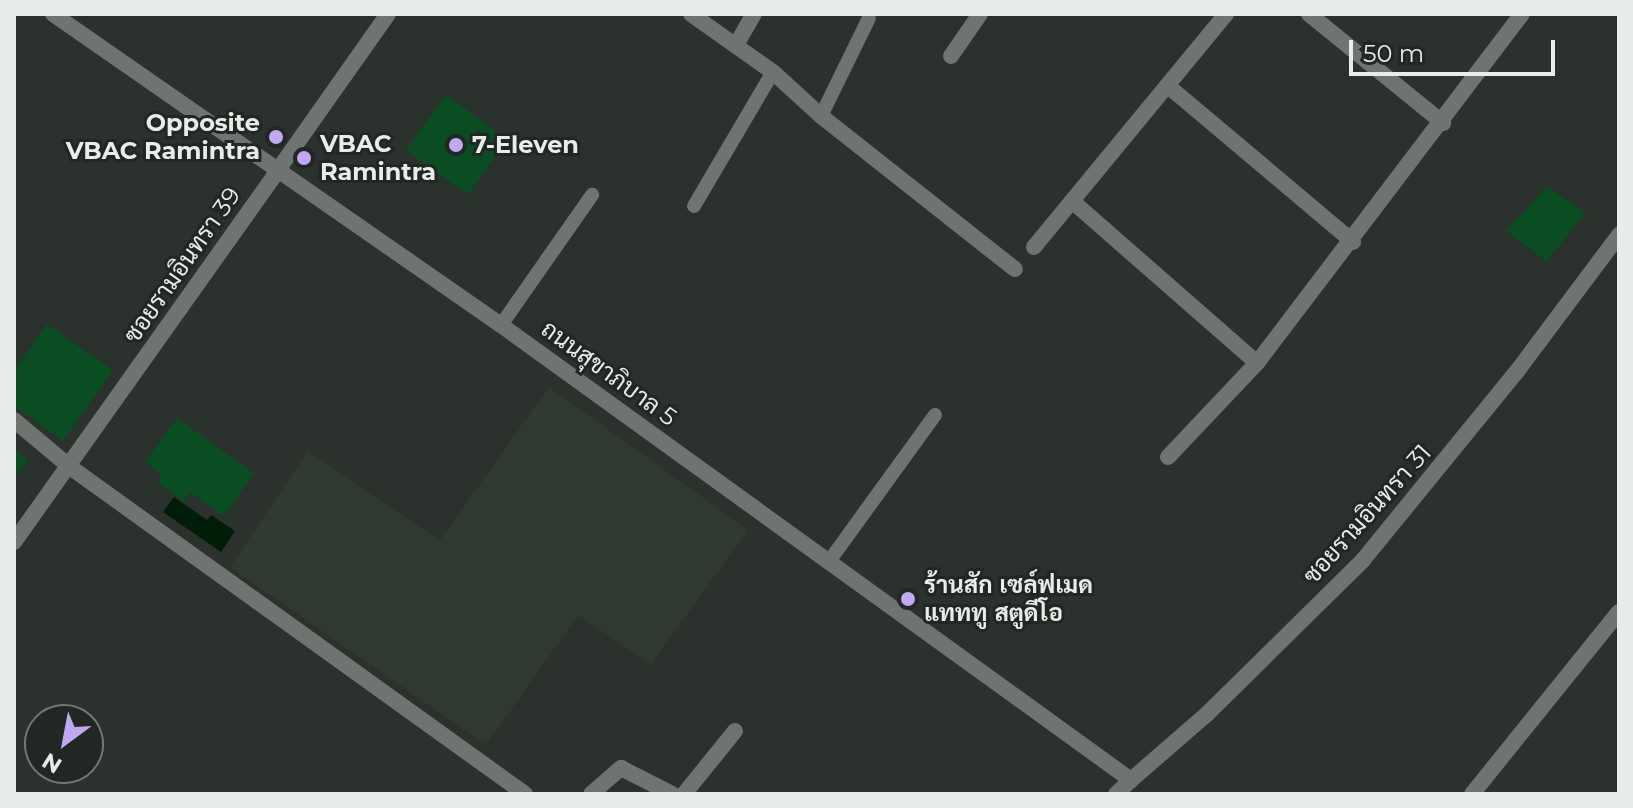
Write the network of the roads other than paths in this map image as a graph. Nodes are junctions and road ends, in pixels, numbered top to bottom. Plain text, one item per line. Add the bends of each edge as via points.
1 (53, 14) edge
2 (388, 14) edge
3 (691, 14) edge
4 (754, 14) edge
5 (980, 14) edge
6 (1226, 14) edge
7 (1309, 14) edge
8 (1522, 14) edge
9 (869, 18) dead end
10 (736, 45) junction
11 (951, 56) dead end
12 (773, 72) junction
13 (1168, 86) junction
14 (821, 116) junction
15 (1443, 123) junction
16 (278, 170) junction
17 (592, 195) dead end
18 (1072, 201) junction
19 (694, 206) dead end
20 (1619, 235) edge
21 (1353, 242) junction
22 (1034, 247) dead end
23 (1015, 269) dead end
24 (501, 325) junction
25 (1257, 363) junction
26 (935, 415) dead end
27 (14, 420) edge
28 (1168, 457) dead end
29 (70, 467) junction
30 (14, 542) edge
31 (830, 560) junction
32 (1619, 612) edge
33 (735, 731) dead end
34 (1131, 780) junction
35 (525, 794) edge
36 (591, 794) edge
37 (672, 794) edge
38 (684, 794) edge
39 (1116, 794) edge
40 (1472, 794) edge

1 - 16 street, ถนนสุขาภิบาล 5
2 - 16 street, ซอยรามอินทรา 39
3 - 10 street
4 - 10 street
5 - 11 street
6 - 13 street
7 - 15 street
8 - 15 street
9 - 14 lane
10 - 12 street
12 - 14 street
12 - 19 lane
13 - 18 street
13 - 21 street
14 - 23 street
15 - 21 street
16 - 24 street, ถนนสุขาภิบาล 5
16 - 29 street, ซอยรามอินทรา 39
17 - 24 lane
18 - 22 street
18 - 25 street
20 - 34 street, ซอยรามอินทรา 31 via 1435,476 1363,560 1207,714
21 - 25 street
24 - 31 street, ถนนสุขาภิบาล 5
25 - 28 street
26 - 31 lane
27 - 29 street
29 - 30 street, ซอยรามอินทรา 39
29 - 35 street
31 - 34 street, ถนนสุขาภิบาล 5
32 - 40 street
33 - 38 street
34 - 39 street, ซอยรามอินทรา 31
36 - 37 street via 621,768

